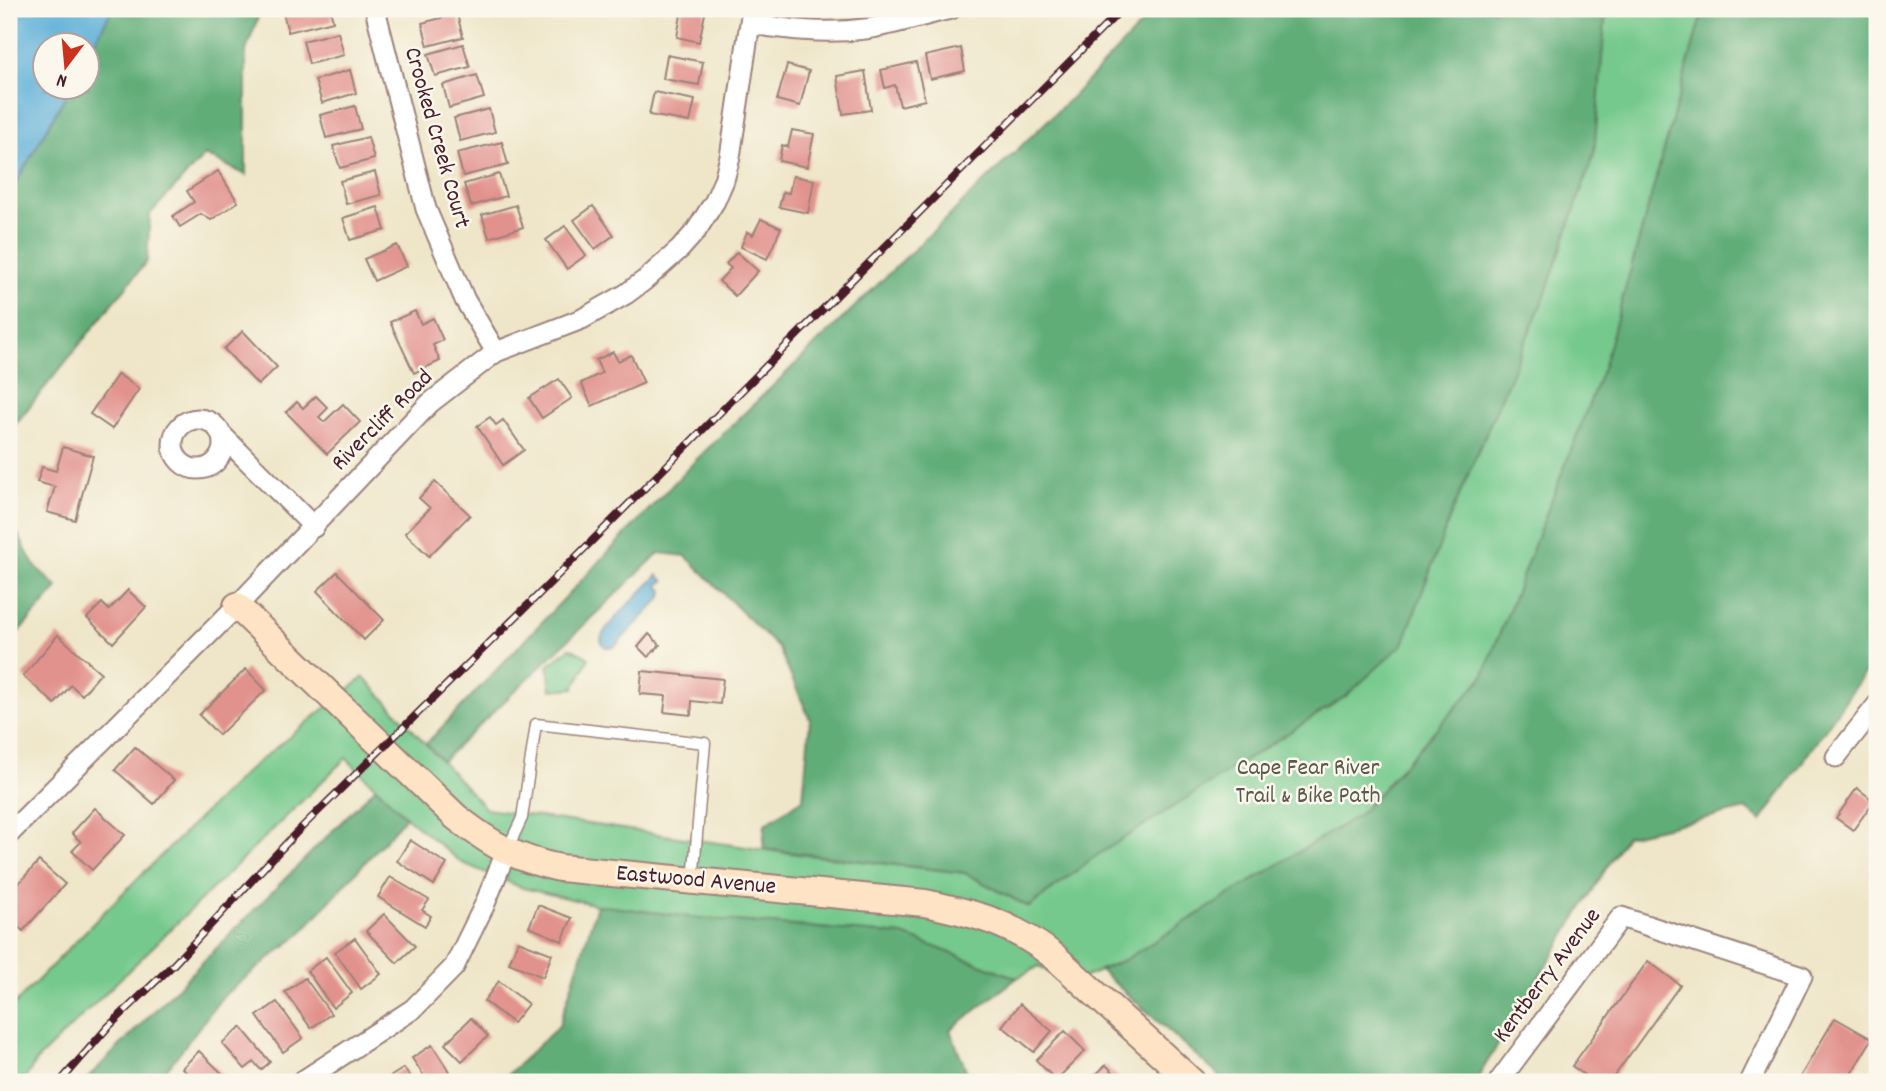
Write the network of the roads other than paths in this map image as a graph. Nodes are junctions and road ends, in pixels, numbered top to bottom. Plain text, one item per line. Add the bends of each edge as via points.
1 (375, 9) edge
2 (950, 9) edge
3 (751, 16) edge
4 (496, 352) junction
5 (221, 434) dead end
6 (314, 527) junction
7 (237, 606) junction
8 (1877, 705) edge
9 (1836, 757) dead end
10 (9, 834) edge
11 (506, 852) junction
12 (693, 881) junction
13 (302, 1082) edge
14 (1192, 1082) edge
15 (1501, 1082) edge
16 (1750, 1082) edge

1 - 4 street, Crooked Creek Court via 426,209 465,300
2 - 3 street via 833,32 786,30
3 - 4 street, Rivercliff Road via 730,157 715,201 696,231 626,294 582,319
4 - 6 street, Rivercliff Road via 430,404
5 - 6 street
6 - 7 street, Rivercliff Road
7 - 10 street, Rivercliff Road
7 - 11 street, Eastwood Avenue via 456,817
8 - 9 street
11 - 12 street, Eastwood Avenue via 560,868
11 - 12 lane via 522,818 536,724 705,743
11 - 13 street via 454,967 412,1009
12 - 14 street, Eastwood Avenue via 925,903 994,920 1055,957
15 - 16 street, Kentberry Avenue via 1622,917 1802,976

